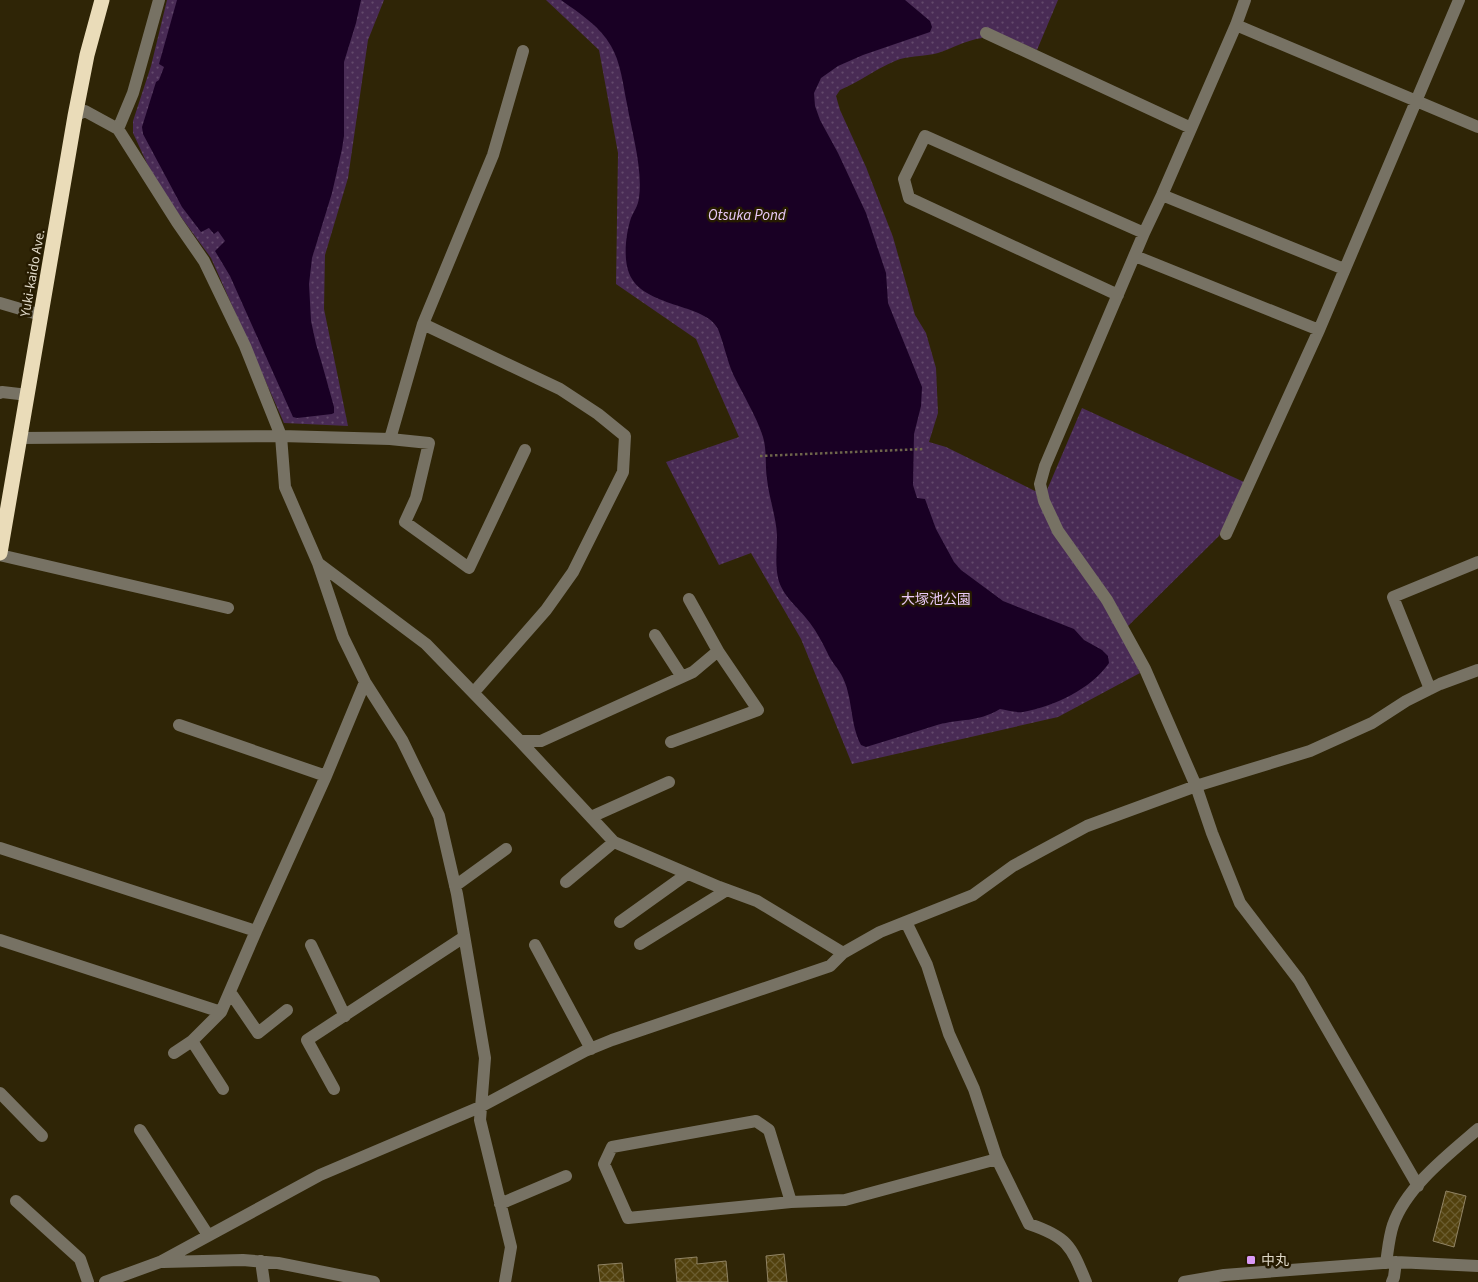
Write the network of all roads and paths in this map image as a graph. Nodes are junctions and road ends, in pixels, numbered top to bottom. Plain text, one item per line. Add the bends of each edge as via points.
1 (102, 0) edge
2 (159, 0) edge
3 (1459, 0) edge
4 (1243, 1) edge
5 (1236, 25) junction
6 (986, 33) dead end
7 (523, 51) dead end
8 (1416, 100) junction
9 (75, 116) junction
10 (1478, 126) edge
11 (1191, 128) junction
12 (118, 129) junction
13 (1162, 196) junction
14 (1144, 233) junction
15 (1135, 256) junction
16 (1344, 269) junction
17 (1118, 295) junction
18 (0, 302) edge
19 (41, 315) junction
20 (423, 324) junction
21 (1319, 330) junction
22 (0, 393) edge
23 (28, 395) junction
24 (281, 436) junction
25 (20, 438) junction
26 (390, 439) junction
27 (923, 449) dead end
28 (525, 450) dead end
29 (760, 456) dead end
30 (2, 529) edge
31 (1226, 534) dead end
32 (0, 554) edge
33 (1478, 562) edge
34 (318, 563) junction
35 (688, 599) dead end
36 (228, 608) dead end
37 (655, 635) dead end
38 (718, 651) junction
39 (1478, 670) edge
40 (682, 677) junction
41 (365, 682) junction
42 (1430, 689) junction
43 (474, 692) junction
44 (179, 725) dead end
45 (520, 740) junction
46 (671, 742) dead end
47 (326, 776) junction
48 (669, 782) dead end
49 (1196, 786) junction
50 (591, 817) junction
51 (614, 842) junction
52 (0, 848) edge
53 (506, 850) dead end
54 (687, 874) junction
55 (566, 882) dead end
56 (455, 886) junction
57 (727, 890) junction
58 (620, 922) dead end
59 (906, 922) junction
60 (256, 931) junction
61 (464, 937) junction
62 (0, 940) edge
63 (640, 944) dead end
64 (311, 945) dead end
65 (535, 945) dead end
66 (843, 953) junction
67 (230, 992) junction
68 (287, 1010) dead end
69 (221, 1012) junction
70 (344, 1016) junction
71 (192, 1041) junction
72 (591, 1049) junction
73 (174, 1053) dead end
74 (223, 1088) dead end
75 (334, 1088) dead end
76 (0, 1093) edge
77 (480, 1107) junction
78 (1478, 1129) edge
79 (140, 1130) dead end
80 (42, 1136) dead end
81 (997, 1159) junction
82 (566, 1176) dead end
83 (1418, 1186) junction
84 (16, 1201) dead end
85 (791, 1202) junction
86 (500, 1204) junction
87 (208, 1235) junction
88 (261, 1261) junction
89 (160, 1262) junction
90 (1391, 1262) junction
91 (1478, 1266) edge
92 (88, 1282) edge
93 (104, 1282) edge
94 (264, 1282) edge
95 (374, 1282) edge
96 (505, 1282) edge
97 (1086, 1282) edge
98 (1184, 1282) edge
99 (1392, 1282) edge

1 - 9 highway, Yuki-kaido Ave.
2 - 12 street via 134,93
3 - 8 street
4 - 5 street
5 - 8 street
5 - 11 street
6 - 11 street
7 - 20 street via 493,154
8 - 10 street
8 - 16 street
9 - 12 street via 85,112
9 - 19 highway, Yuki-kaido Ave.
11 - 13 street
12 - 24 street via 204,260 245,346
13 - 14 street
13 - 16 street
14 - 15 street
14 - 17 street via 925,136 904,179 909,198
15 - 17 street
15 - 21 street
16 - 21 street
17 - 49 street via 1040,484 1058,531 1107,600 1145,669
18 - 19 street
19 - 23 highway, Yuki-kaido Ave.
20 - 26 street
20 - 43 street via 560,390 625,436 623,472 572,572 546,610
21 - 31 street
22 - 23 street
23 - 25 highway, Yuki-kaido Ave.
24 - 25 street
24 - 26 street
24 - 34 street via 285,487
25 - 30 highway, Yuki-kaido Ave.
26 - 28 street via 429,443 416,498 405,522 469,568
27 - 29 path
30 - 32 highway, Yuki-kaido Ave.
32 - 36 street
33 - 42 street via 1393,597
34 - 41 street via 343,637
34 - 43 street via 426,644
35 - 38 street
37 - 40 street
38 - 40 street
38 - 46 street via 758,710
39 - 42 street
40 - 45 street via 541,741
41 - 47 street
41 - 56 street via 402,740 439,816
42 - 49 street via 1372,723 1310,751
43 - 45 street
44 - 47 street
45 - 50 street
47 - 60 street
48 - 50 street
49 - 59 street via 1087,826 1013,866 973,895
49 - 83 street via 1240,903 1299,980
50 - 51 street
51 - 54 street
51 - 55 street
52 - 60 street
53 - 56 street
54 - 57 street
54 - 58 street
56 - 61 street
57 - 63 street
57 - 66 street via 757,900
59 - 66 street via 880,932
59 - 81 street via 927,965 949,1034 974,1089
60 - 67 street
61 - 70 street
61 - 77 street via 485,1058
62 - 69 street
64 - 70 street
65 - 72 street
66 - 72 street via 830,966
67 - 68 street via 258,1033
67 - 69 street
69 - 71 street
70 - 75 street via 307,1040
71 - 73 street
71 - 74 street
72 - 77 street
76 - 80 street
77 - 86 street via 480,1120
77 - 87 street via 320,1175
78 - 83 street
79 - 87 street
81 - 85 street via 845,1200
81 - 97 street via 1029,1224 1051,1231 1068,1244
82 - 86 street
83 - 90 street via 1394,1223 1389,1239
84 - 92 street via 80,1259
85 - 85 street via 628,1218 604,1164 612,1147 756,1122 769,1130
86 - 96 street via 511,1246
87 - 89 street
88 - 89 street
88 - 94 street
88 - 95 street
89 - 93 street
90 - 91 street
90 - 98 street via 1224,1275
90 - 99 street

